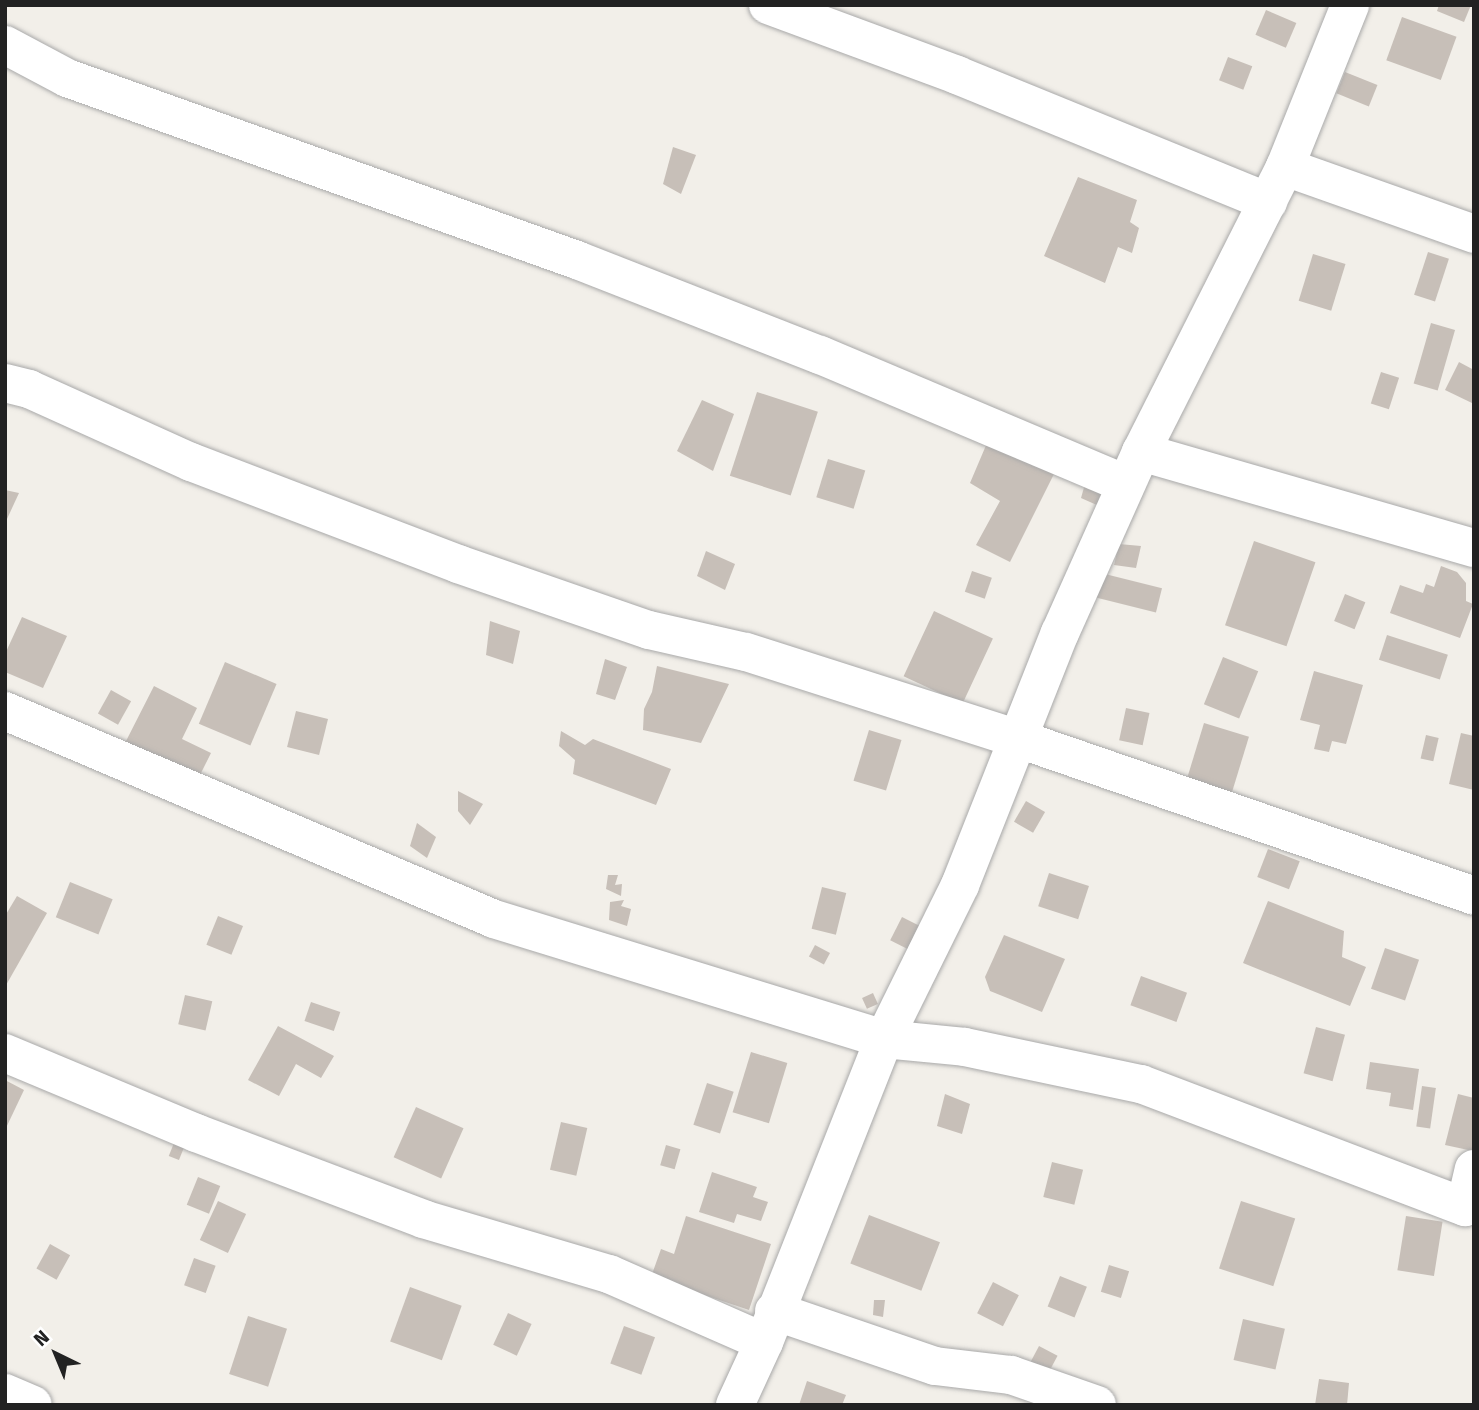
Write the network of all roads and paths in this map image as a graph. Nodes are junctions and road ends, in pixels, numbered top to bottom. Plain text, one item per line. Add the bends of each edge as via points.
1 (768, 5) edge
2 (1350, 5) edge
3 (5, 45) edge
4 (1285, 167) junction
5 (1268, 202) junction
6 (1474, 234) edge
7 (5, 383) edge
8 (1133, 468) junction
9 (1474, 548) edge
10 (5, 711) edge
11 (1016, 738) junction
12 (1474, 896) edge
13 (884, 1040) junction
14 (5, 1053) edge
15 (1474, 1169) edge
16 (1469, 1208) edge
17 (769, 1326) junction
18 (5, 1394) edge
19 (33, 1405) edge
20 (735, 1405) edge
21 (1097, 1405) edge

1 - 5 street via 957,75
2 - 4 street
3 - 8 street via 67,78 590,265 820,355
4 - 5 street
4 - 6 street
5 - 8 street
7 - 11 street via 29,389 191,462 458,564 649,630 746,652
8 - 9 street
8 - 11 street
10 - 13 street via 494,919
11 - 12 street
11 - 13 street via 960,885
13 - 16 street via 965,1047 1141,1084
13 - 17 street
14 - 17 street via 195,1133 423,1219
15 - 16 street
17 - 20 street
17 - 21 street via 935,1366 1010,1375
18 - 19 street

